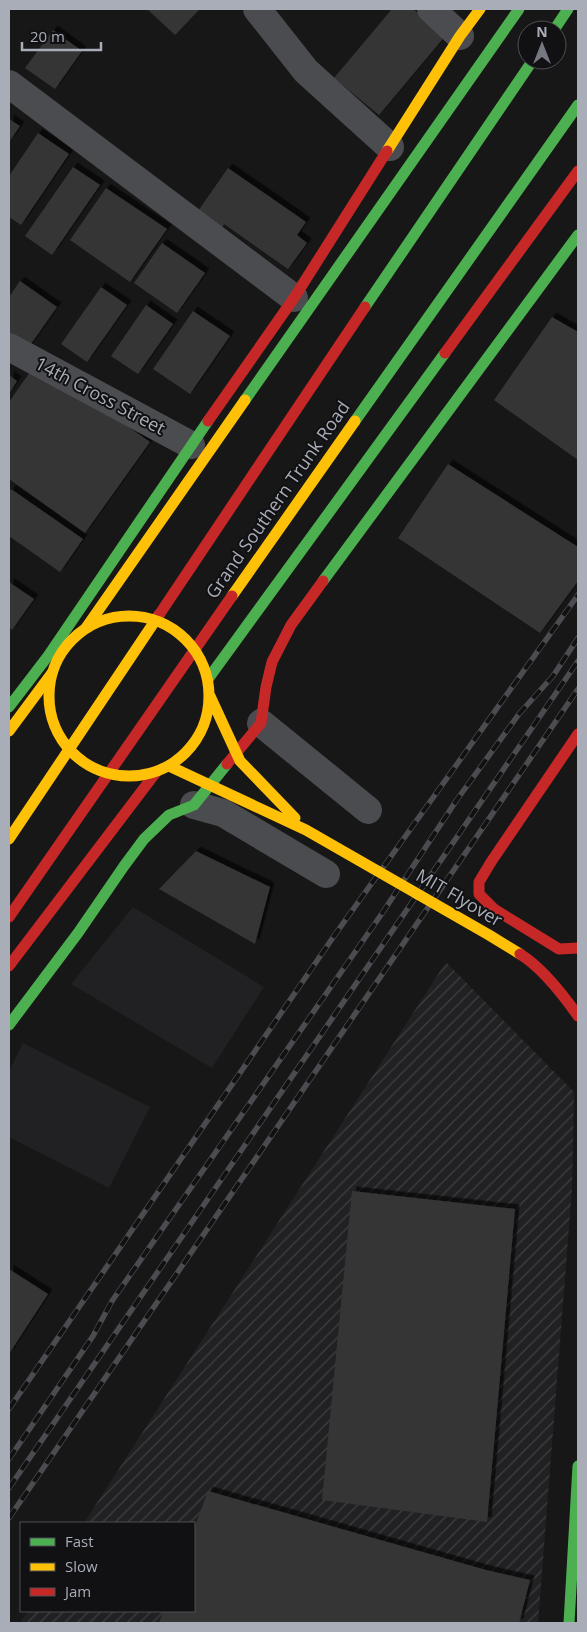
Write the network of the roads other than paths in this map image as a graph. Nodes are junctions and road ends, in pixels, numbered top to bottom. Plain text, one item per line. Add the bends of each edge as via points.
1 (257, 9) edge
2 (431, 9) edge
3 (480, 9) edge
4 (518, 9) edge
5 (568, 9) edge
6 (561, 20) edge
7 (460, 36) junction
8 (526, 70) edge
9 (9, 84) edge
10 (578, 105) edge
11 (390, 148) junction
12 (578, 171) edge
13 (578, 235) edge
14 (294, 298) junction
15 (9, 347) edge
16 (190, 445) junction
17 (86, 628) junction
18 (52, 673) junction
19 (208, 679) junction
20 (210, 696) junction
21 (9, 707) edge
22 (260, 723) junction
23 (9, 731) edge
24 (578, 734) edge
25 (236, 753) junction
26 (169, 766) junction
27 (157, 771) junction
28 (194, 805) junction
29 (368, 810) dead end
30 (306, 830) junction
31 (9, 839) edge
32 (326, 874) dead end
33 (9, 917) edge
34 (578, 948) edge
35 (9, 966) edge
36 (578, 1016) edge
37 (9, 1025) edge
38 (578, 1466) edge
39 (569, 1623) edge

1 - 11 street via 306,71
2 - 7 street
3 - 7 main road
4 - 17 main road
5 - 6 main road
7 - 11 main road
8 - 31 main road, Grand Southern Trunk Road
9 - 14 street
10 - 33 main road, Grand Southern Trunk Road
11 - 14 main road
12 - 19 main road
13 - 22 main road via 291,625 272,662
14 - 16 main road
15 - 16 street, 14th Cross Street
16 - 21 main road via 48,656
17 - 18 main road, bridge via 71,640
17 - 19 main road, bridge via 110,618 135,616 160,622 182,636 199,655
18 - 23 main road
18 - 27 main road, bridge via 49,698 53,722 65,745 84,762 106,773 132,776
19 - 20 main road, bridge
20 - 25 main road, MIT Flyover, bridge
20 - 26 main road, bridge via 207,717 199,736 186,753
22 - 25 main road
22 - 29 street
24 - 34 main road via 491,862 479,882 479,894 494,909 559,950
25 - 28 main road
25 - 30 main road, MIT Flyover, bridge
26 - 27 main road, bridge
26 - 30 main road, MIT Flyover, bridge
27 - 35 main road
28 - 32 street via 223,813
28 - 37 main road via 167,816 135,850
30 - 36 main road, MIT Flyover, bridge via 529,960
38 - 39 main road

